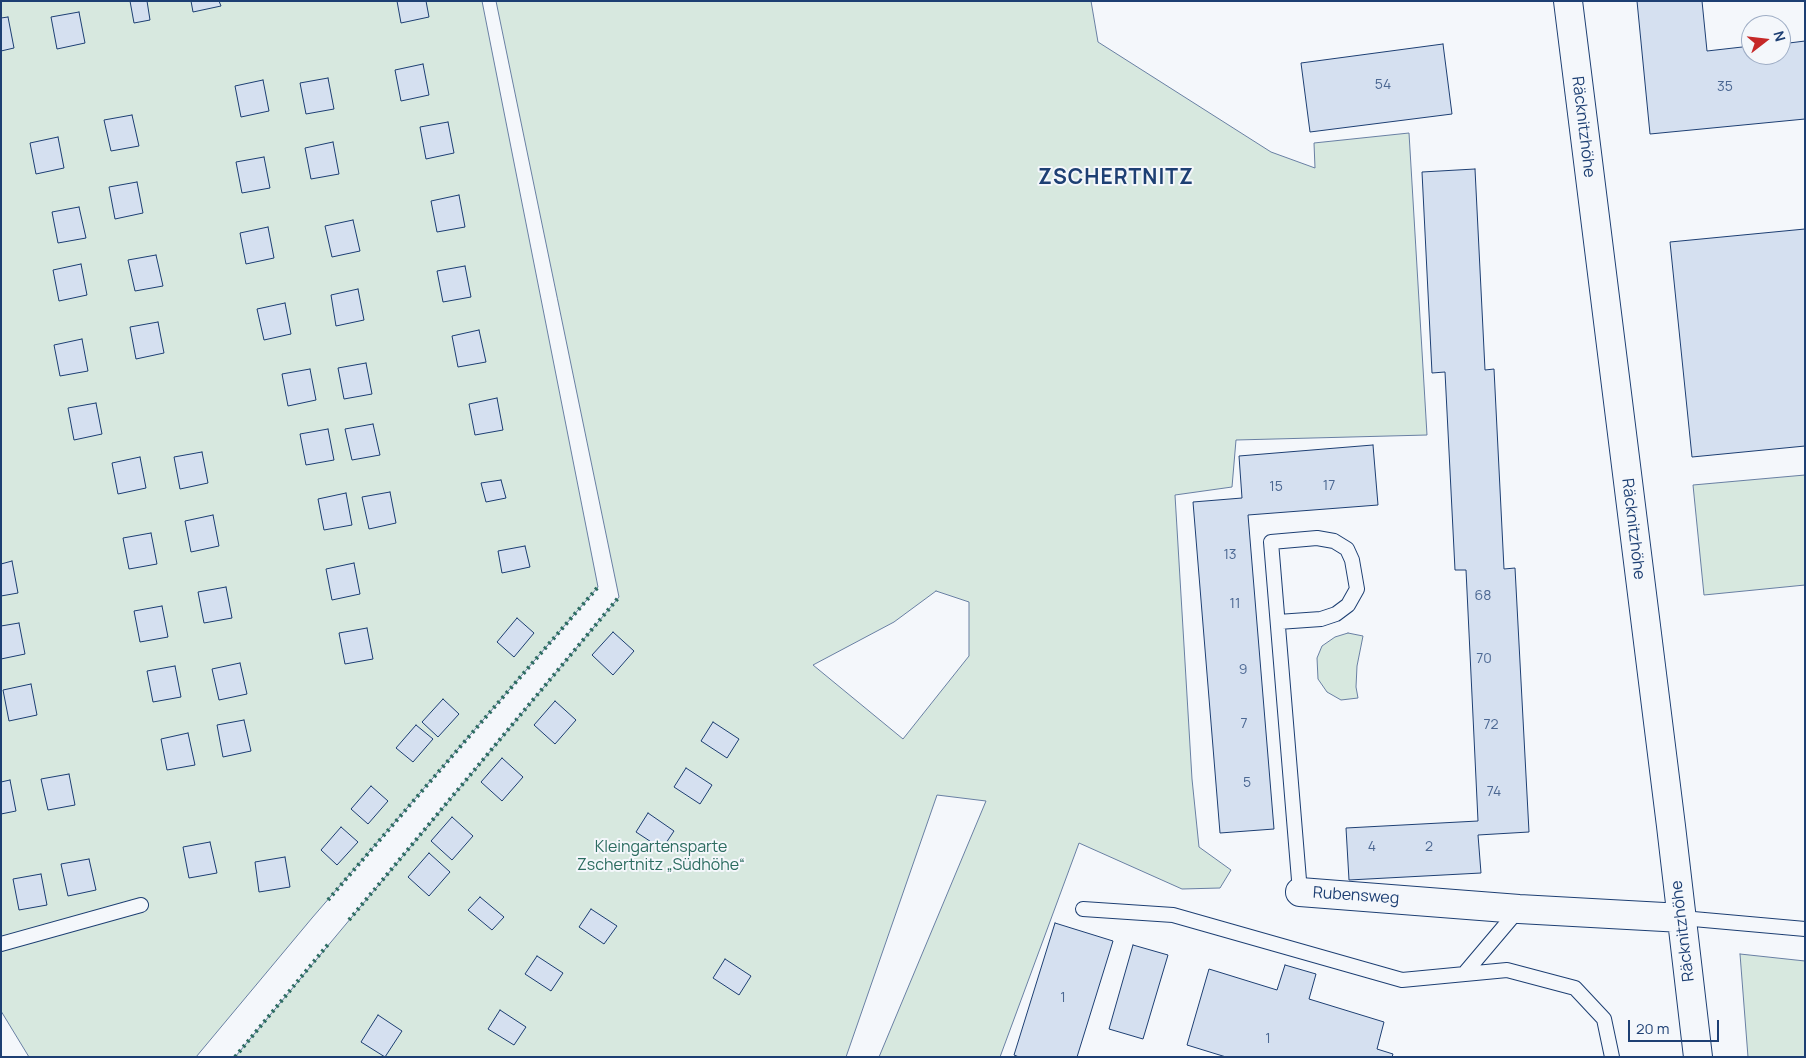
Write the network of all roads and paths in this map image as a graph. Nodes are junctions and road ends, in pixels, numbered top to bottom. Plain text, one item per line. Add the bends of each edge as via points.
1 (1568, 1) edge
2 (1278, 622) junction
3 (1300, 892) joint
4 (140, 906) dead end
5 (1083, 909) dead end
6 (1519, 909) junction
7 (1682, 918) junction
8 (1805, 929) edge
9 (1, 944) edge
10 (1464, 974) junction
11 (1612, 1057) edge
12 (1698, 1057) edge

1 - 7 street, Räcknitzhöhe
2 - 2 lane, Rubensweg via 1271,542 1317,538 1334,541 1347,549 1356,589 1348,605 1320,620
2 - 3 lane, Rubensweg
3 - 6 street, Rubensweg
4 - 9 lane
5 - 10 lane via 1173,915 1402,980
6 - 7 street, Rubensweg
6 - 10 lane
7 - 8 lane
7 - 12 street, Räcknitzhöhe
10 - 11 lane via 1507,970 1576,988 1604,1019

